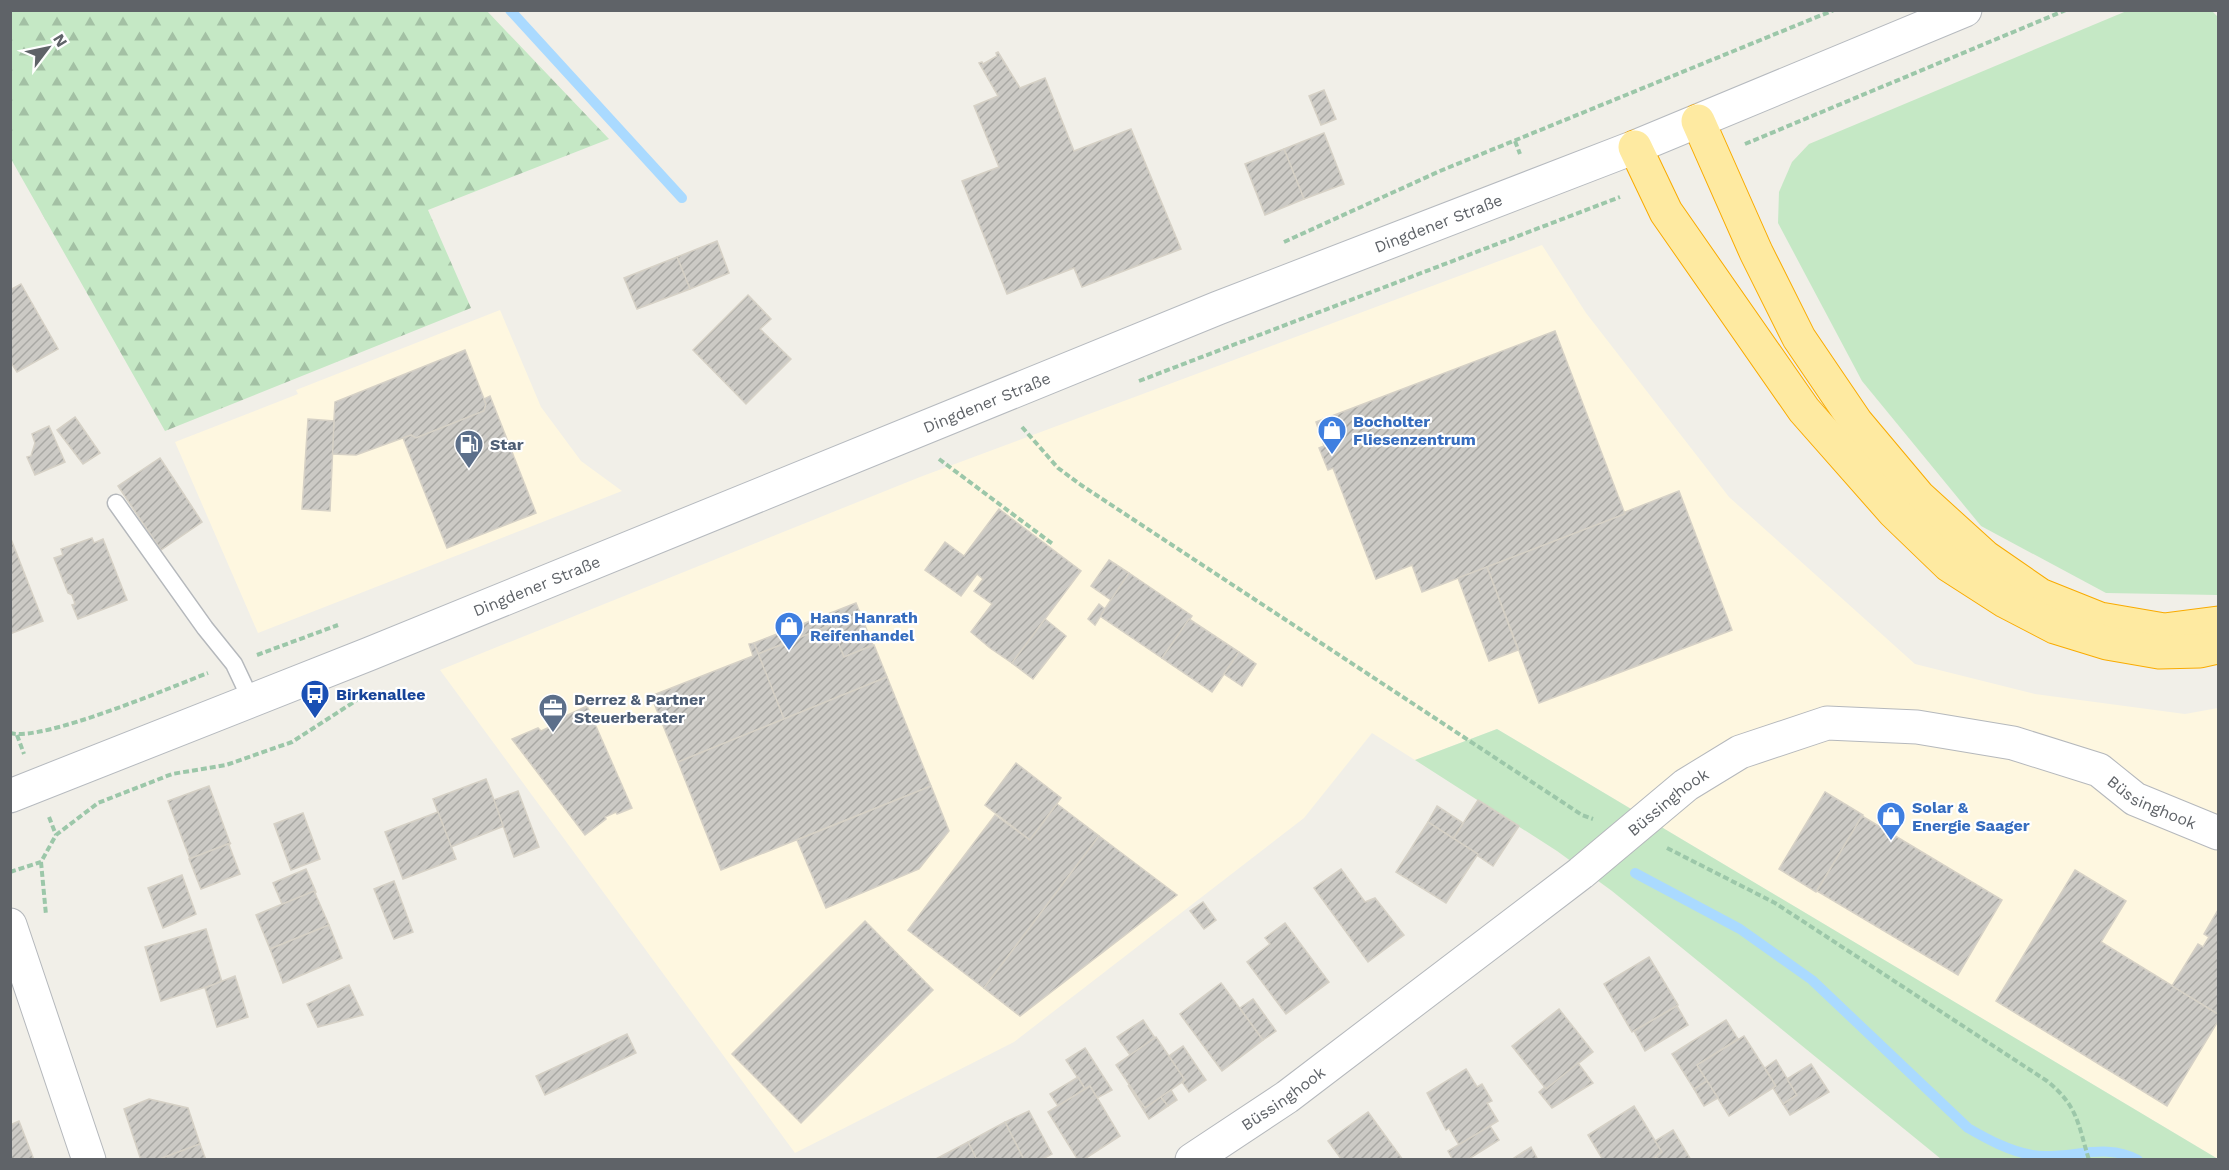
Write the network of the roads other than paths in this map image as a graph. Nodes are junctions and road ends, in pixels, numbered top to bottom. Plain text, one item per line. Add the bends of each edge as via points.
1 (1965, 10) edge
2 (1698, 121) junction
3 (1635, 147) junction
4 (116, 503) dead end
5 (2218, 623) edge
6 (2218, 647) edge
7 (251, 700) junction
8 (10, 796) edge
9 (2218, 833) edge
10 (10, 925) edge
11 (89, 1160) edge
12 (1192, 1160) edge

1 - 2 main road, Dingdener Straße
2 - 3 main road, Dingdener Straße
2 - 5 highway via 1799,338 1856,422 1919,497 1984,557 2040,595 2100,619 2163,630
3 - 6 highway via 1666,212 1804,410 1894,512 1949,565 2005,602 2055,627 2107,643 2159,652
3 - 7 main road, Dingdener Straße via 1218,308
4 - 7 lane via 234,663
7 - 8 main road, Dingdener Straße
9 - 12 main road, Büssinghook via 2135,799 2099,770 2013,744 1917,727 1827,723 1740,752 1686,785 1581,873 1287,1097
10 - 11 main road

